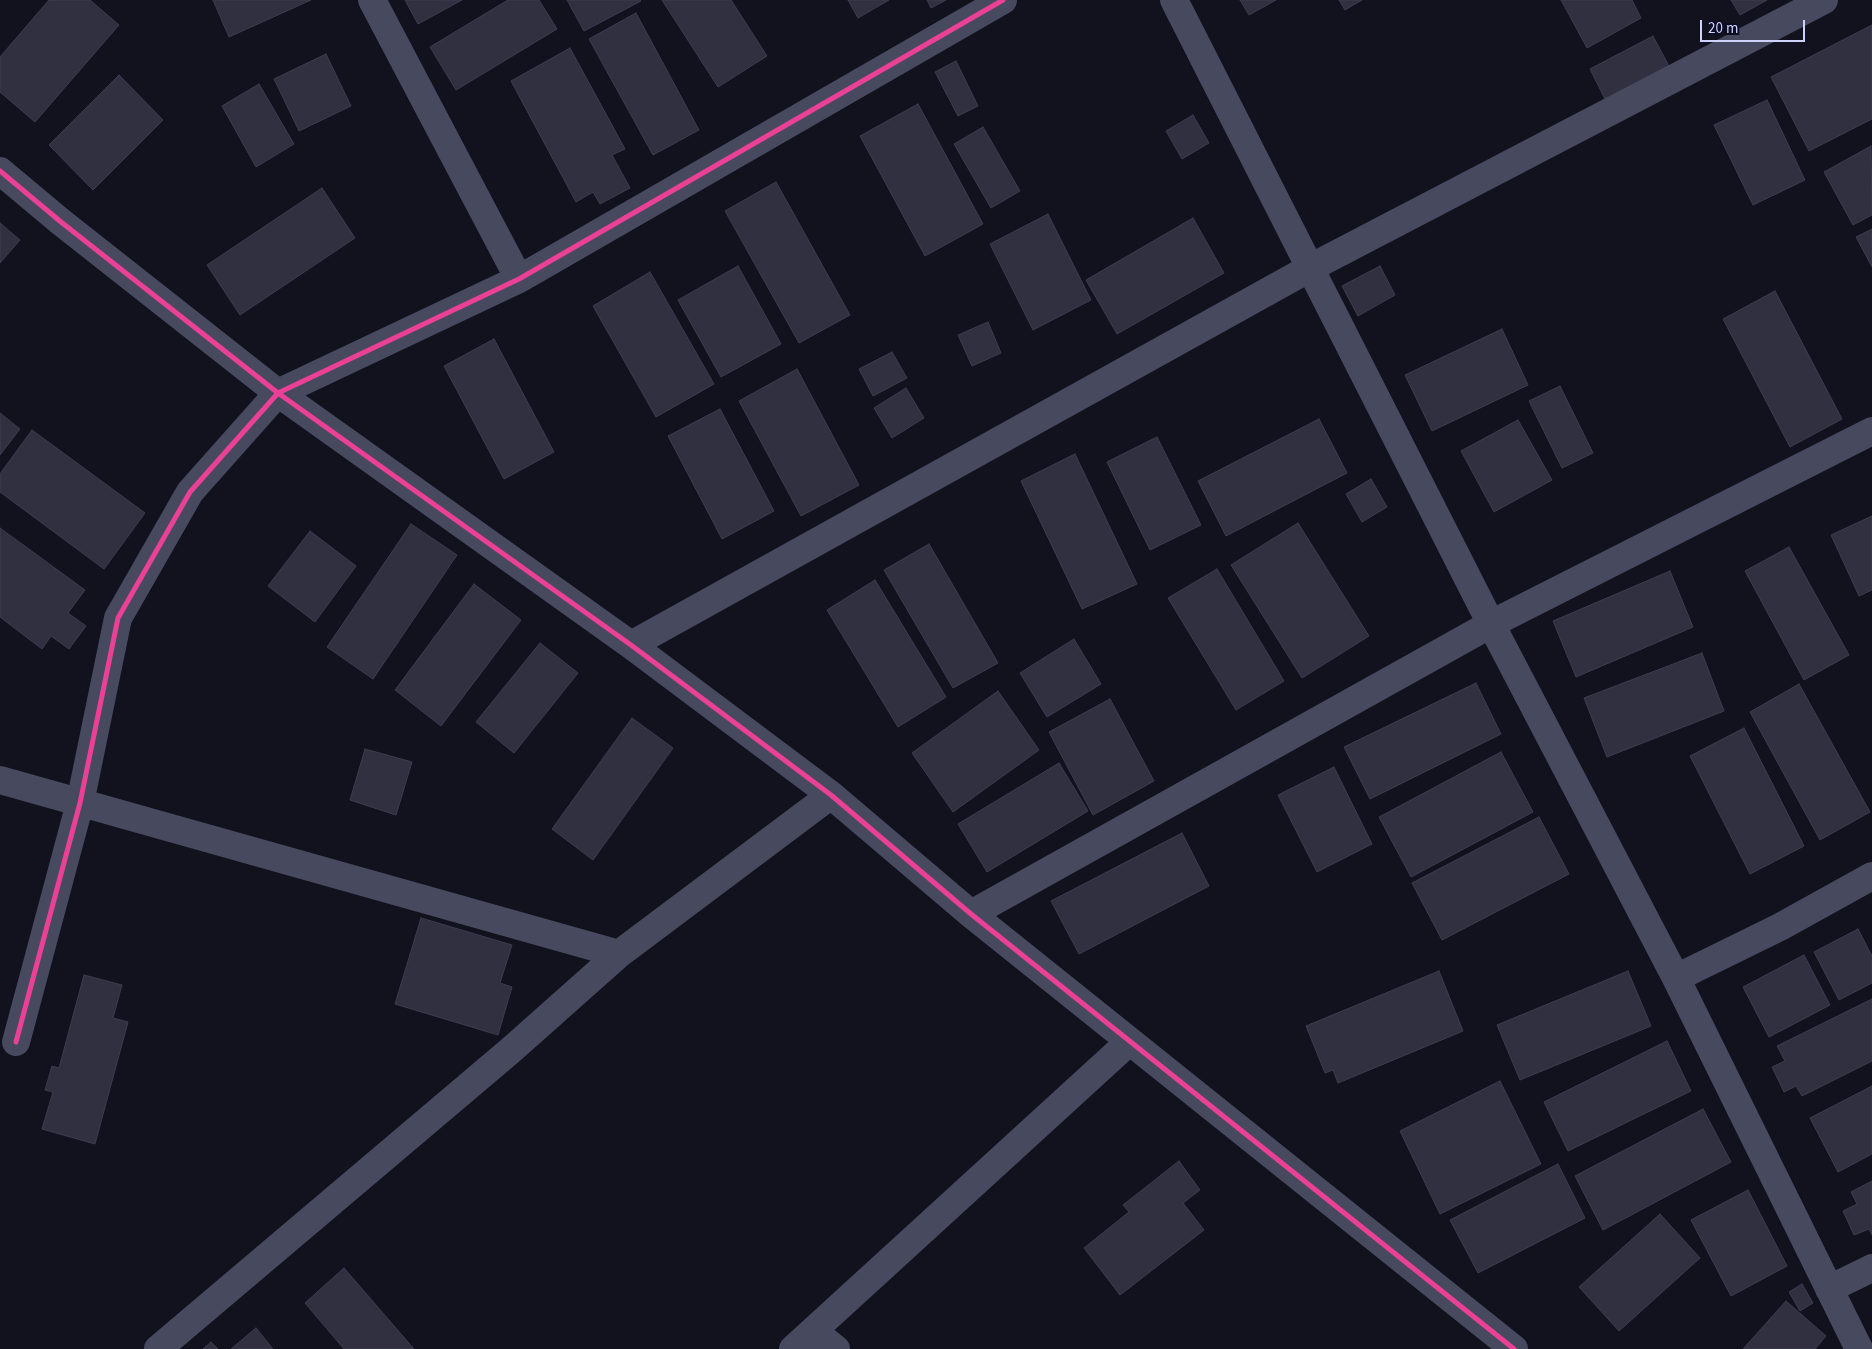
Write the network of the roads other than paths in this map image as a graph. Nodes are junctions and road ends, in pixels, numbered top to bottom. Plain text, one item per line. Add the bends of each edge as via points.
1 (372, 0) edge
2 (1003, 0) edge
3 (1174, 0) edge
4 (1824, 0) edge
5 (0, 171) edge
6 (1310, 268) junction
7 (519, 279) junction
8 (278, 393) junction
9 (1872, 431) edge
10 (1491, 624) junction
11 (631, 646) junction
12 (0, 780) edge
13 (831, 795) junction
14 (80, 803) junction
15 (1872, 876) edge
16 (971, 914) junction
17 (619, 954) junction
18 (1676, 978) junction
19 (16, 1042) dead end
20 (1129, 1042) junction
21 (1872, 1268) edge
22 (1829, 1289) junction
23 (813, 1331) junction
24 (158, 1349) edge
25 (793, 1349) edge
26 (836, 1349) edge
27 (1514, 1349) edge
28 (1860, 1349) edge

1 - 7 street
2 - 7 street
3 - 6 street
4 - 6 street
5 - 8 street
6 - 10 street
6 - 11 street
7 - 8 street
8 - 11 street
8 - 14 street via 190,492 118,618
9 - 10 street
10 - 16 street
10 - 18 street
11 - 13 street
12 - 14 street
13 - 16 street
13 - 17 street
14 - 17 street
14 - 19 street
15 - 18 street via 1780,927
16 - 20 street
17 - 24 street via 511,1050
18 - 22 street
20 - 23 street
20 - 27 street
21 - 22 street
22 - 28 street
23 - 25 street
23 - 26 street

